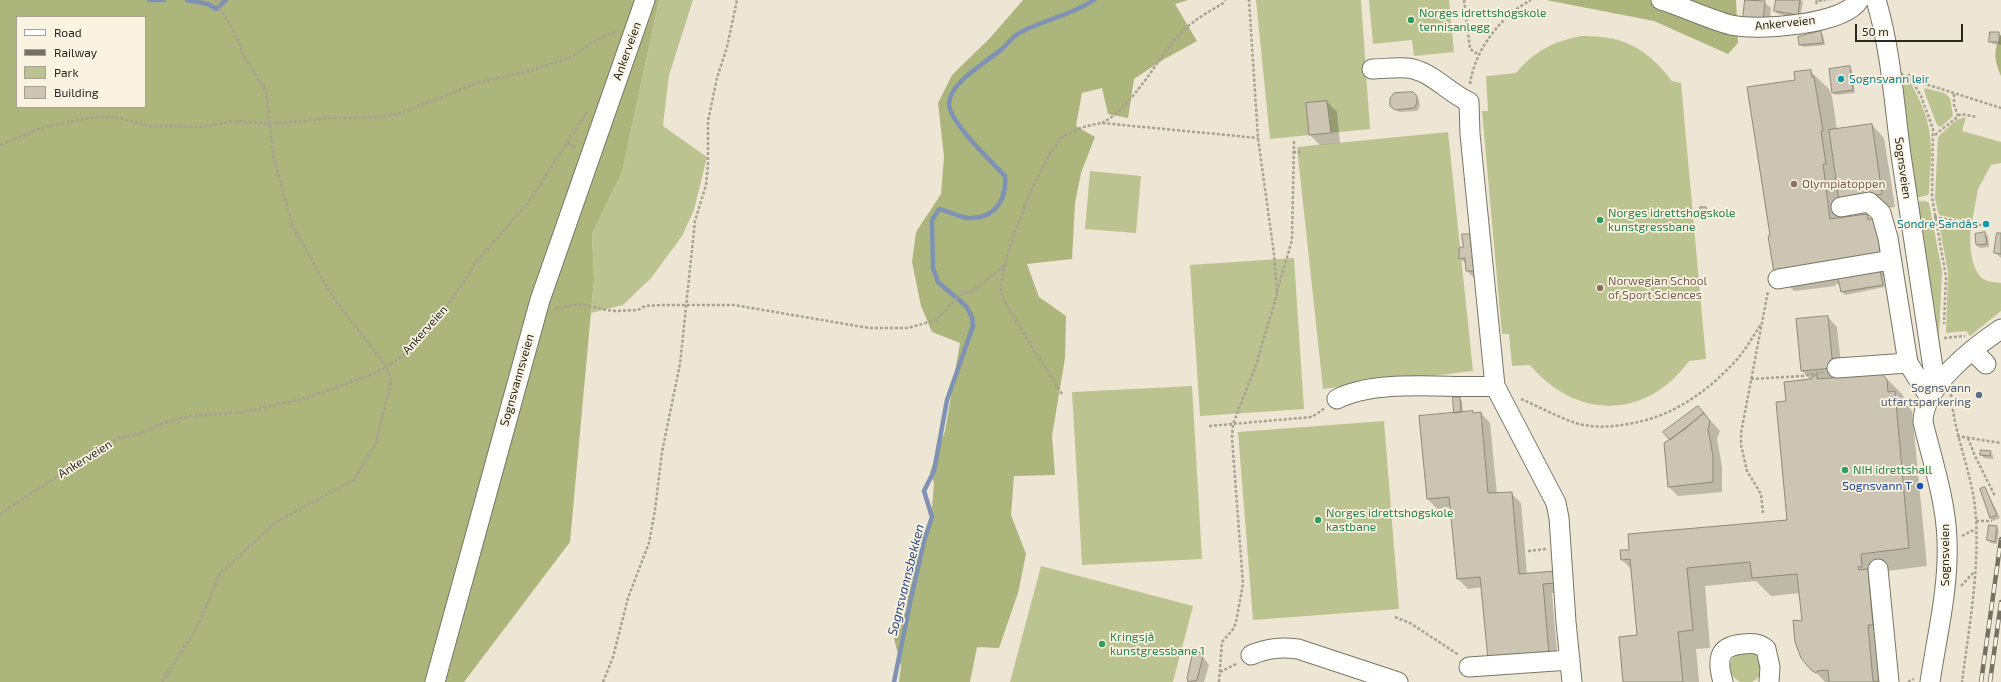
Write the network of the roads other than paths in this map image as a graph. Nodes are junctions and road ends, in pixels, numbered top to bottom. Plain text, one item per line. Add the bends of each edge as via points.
1 (644, 0) edge
2 (1661, 0) edge
3 (1859, 0) edge
4 (1876, 0) edge
5 (1372, 69) dead end
6 (616, 83) joint
7 (1840, 207) dead end
8 (1891, 260) junction
9 (1778, 279) road end
10 (2001, 329) edge
11 (1908, 363) junction
12 (1837, 368) dead end
13 (1942, 385) junction
14 (1495, 386) junction
15 (1337, 399) dead end
16 (1878, 569) dead end
17 (1251, 655) dead end
18 (1570, 660) junction
19 (1473, 667) road end
20 (435, 682) edge
21 (1398, 682) edge
22 (1572, 682) edge
23 (1723, 682) edge
24 (1769, 682) edge
25 (1888, 682) edge
26 (1930, 682) edge

1 - 6 street, Ankerveien
2 - 3 street, Ankerveien via 1729,24 1752,27 1820,20 1844,12 1855,6
4 - 13 street, Sognsveien via 1888,57 1933,368
5 - 14 street via 1414,69 1469,102
6 - 20 street, Sognsvannsveien via 537,310
7 - 8 street via 1869,202 1882,213
8 - 9 street
8 - 11 street
10 - 13 street
11 - 12 street
11 - 13 street
13 - 26 street, Sognsveien via 1924,411 1923,422 1945,516 1947,539 1946,584
14 - 15 street via 1403,386 1348,393
14 - 18 street via 1556,503
16 - 25 street
17 - 21 street via 1268,648 1298,649
18 - 19 street
18 - 22 street
23 - 24 street via 1720,658 1722,652 1733,645 1754,643 1766,649 1770,667

